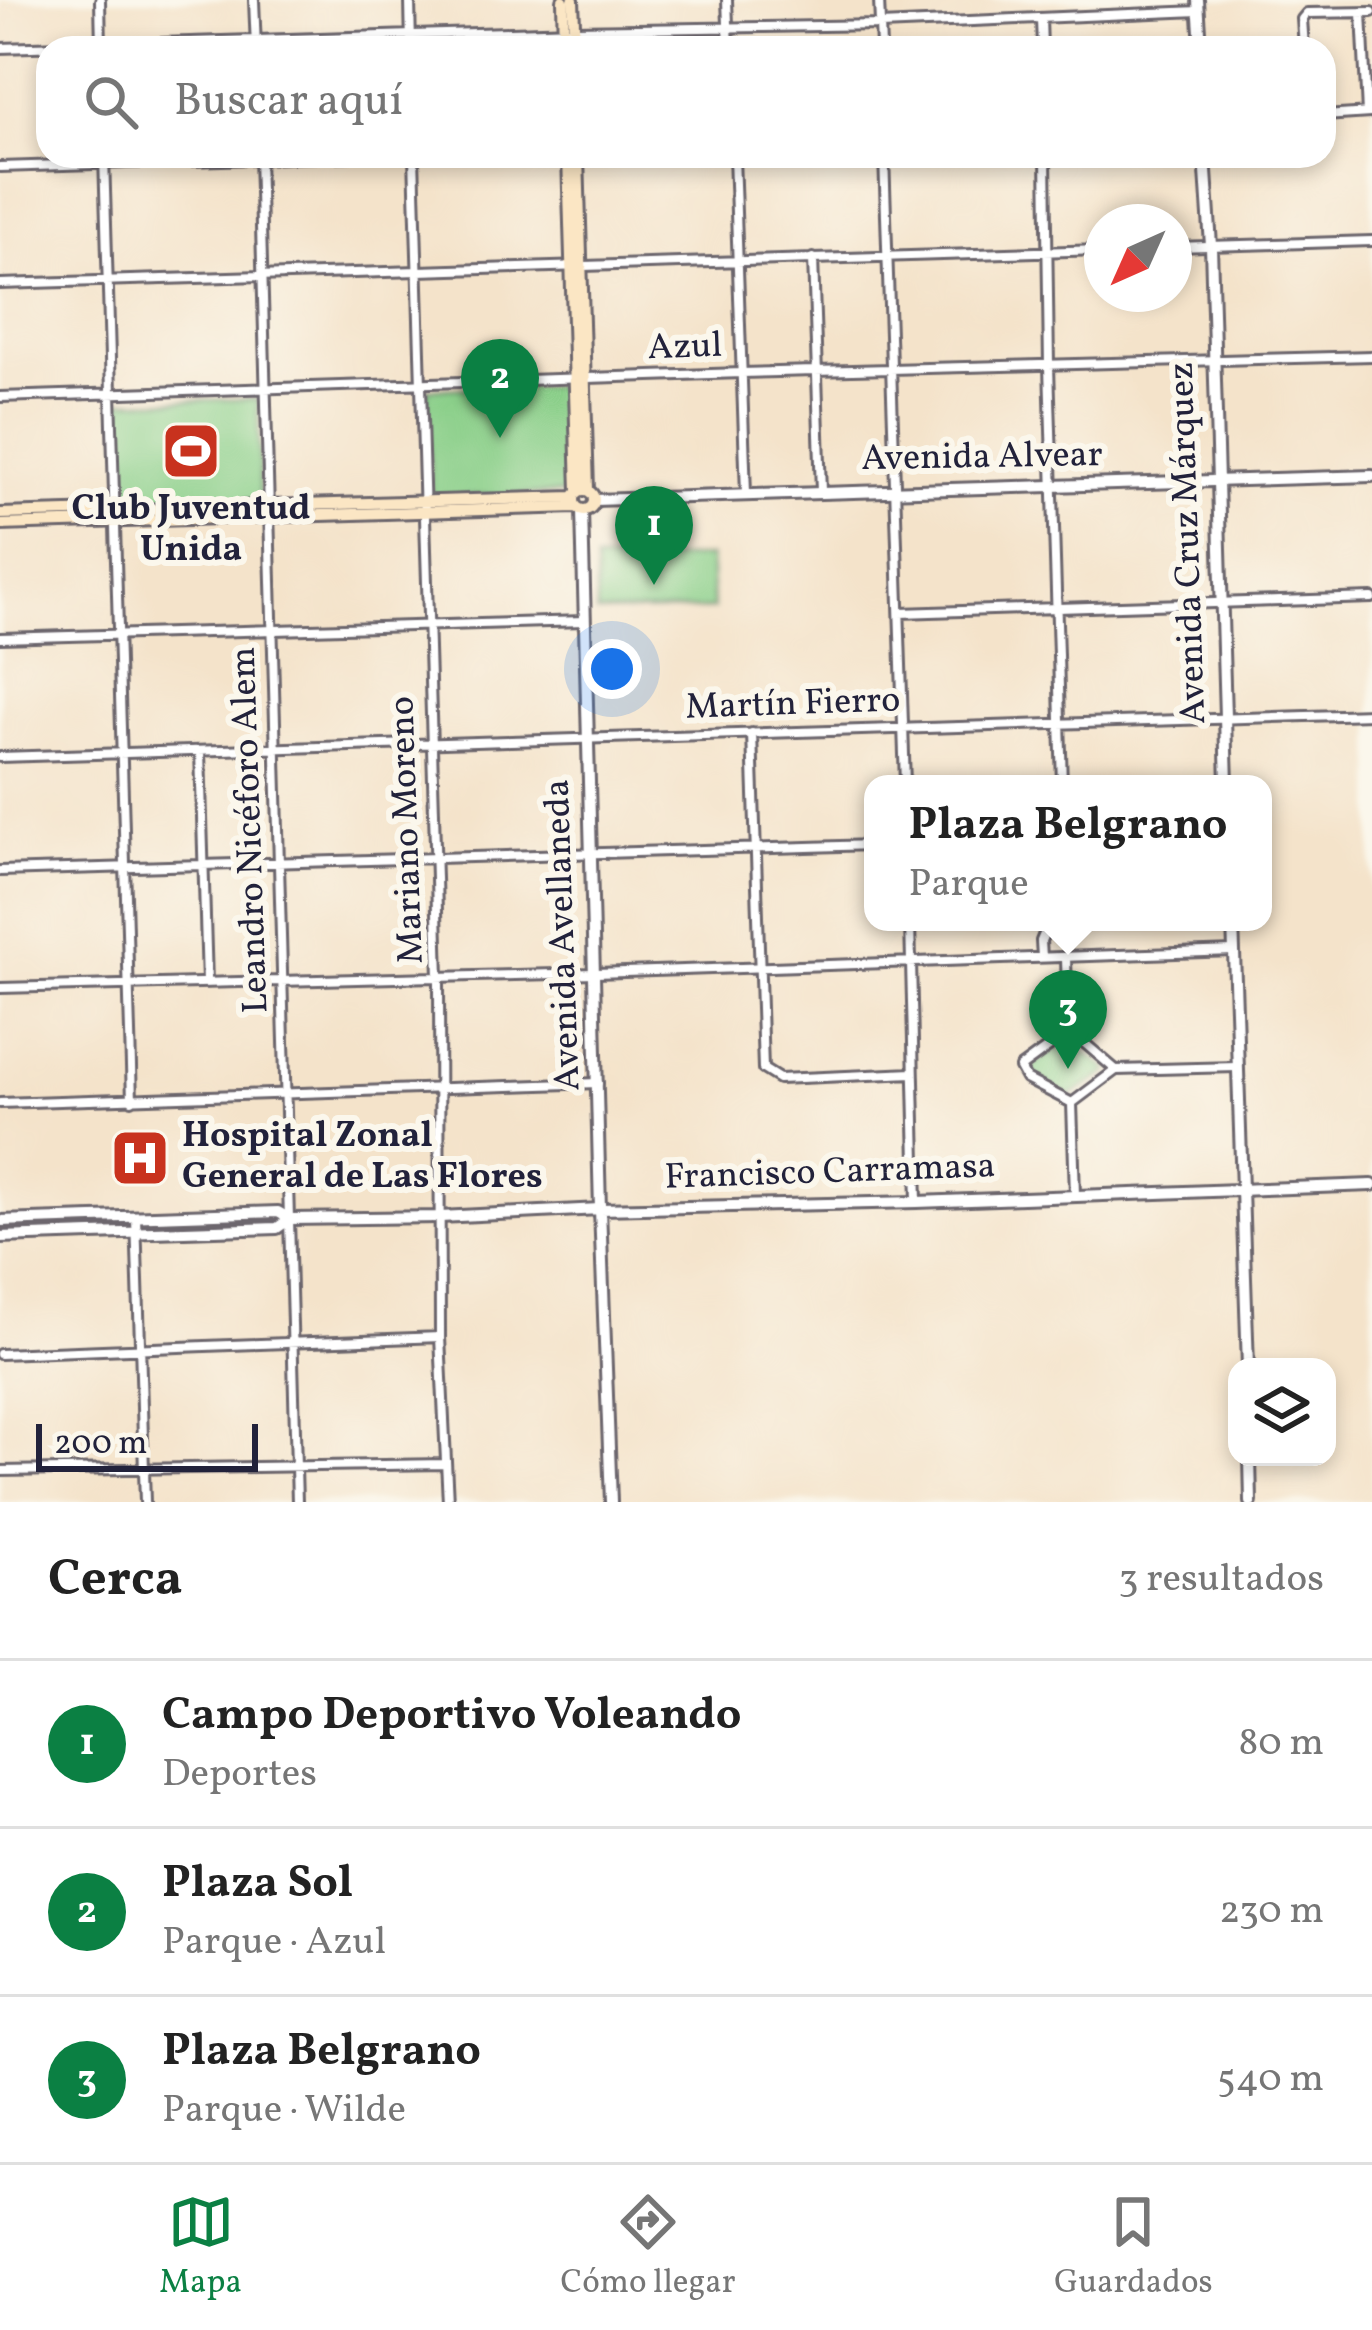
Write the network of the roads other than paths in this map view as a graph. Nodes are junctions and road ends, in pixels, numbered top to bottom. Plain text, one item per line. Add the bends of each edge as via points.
1 (100, 0) edge
2 (254, 0) edge
3 (410, 0) edge
4 (562, 0) edge
5 (573, 0) edge
6 (728, 0) edge
7 (880, 0) edge
8 (1198, 6) edge
9 (1367, 12) edge
10 (1041, 18) junction
11 (880, 25) junction
12 (728, 27) junction
13 (569, 30) junction
14 (411, 35) junction
15 (101, 36) edge
16 (255, 36) edge
17 (394, 36) edge
18 (567, 36) edge
19 (571, 36) edge
20 (728, 36) edge
21 (880, 36) edge
22 (1042, 36) edge
23 (1200, 36) edge
24 (1304, 36) edge
25 (36, 47) edge
26 (0, 48) edge
27 (1370, 113) edge
28 (1336, 115) edge
29 (36, 165) edge
30 (0, 167) edge
31 (105, 168) edge
32 (259, 168) edge
33 (414, 168) edge
34 (569, 168) edge
35 (578, 168) edge
36 (734, 168) edge
37 (884, 168) edge
38 (1046, 168) edge
39 (1206, 168) edge
40 (1372, 241) edge
41 (1211, 246) junction
42 (1192, 247) edge
43 (1084, 251) edge
44 (1047, 252) junction
45 (888, 256) junction
46 (813, 258) junction
47 (738, 261) junction
48 (576, 266) junction
49 (418, 271) junction
50 (262, 276) junction
51 (108, 281) junction
52 (0, 284) edge
53 (1372, 356) edge
54 (1213, 362) junction
55 (1049, 365) junction
56 (892, 370) junction
57 (817, 371) junction
58 (742, 373) junction
59 (580, 378) junction
60 (421, 383) junction
61 (266, 388) junction
62 (112, 395) junction
63 (0, 398) edge
64 (1372, 476) edge
65 (1216, 482) junction
66 (1052, 487) junction
67 (896, 490) junction
68 (820, 492) junction
69 (746, 494) junction
70 (582, 499) junction
71 (425, 507) junction
72 (269, 512) junction
73 (0, 514) edge
74 (116, 516) junction
75 (0, 525) edge
76 (1372, 598) edge
77 (1221, 602) junction
78 (1056, 608) junction
79 (900, 613) junction
80 (586, 620) junction
81 (429, 625) junction
82 (273, 630) junction
83 (119, 635) junction
84 (0, 638) edge
85 (1372, 714) edge
86 (1224, 719) junction
87 (1059, 724) junction
88 (904, 728) junction
89 (752, 733) junction
90 (589, 739) junction
91 (432, 743) junction
92 (276, 748) junction
93 (200, 751) junction
94 (123, 753) junction
95 (0, 757) edge
96 (905, 775) edge
97 (1062, 775) edge
98 (1227, 775) edge
99 (864, 845) edge
100 (755, 849) junction
101 (592, 853) junction
102 (436, 859) junction
103 (279, 863) junction
104 (204, 866) junction
105 (127, 868) junction
106 (0, 872) edge
107 (910, 931) edge
108 (1045, 931) edge
109 (1233, 931) edge
110 (1234, 951) junction
111 (1042, 957) junction
112 (1066, 957) junction
113 (911, 961) junction
114 (758, 967) junction
115 (596, 973) junction
116 (439, 977) junction
117 (283, 982) junction
118 (207, 983) junction
119 (129, 985) junction
120 (0, 988) edge
121 (1068, 1033) junction
122 (1237, 1067) junction
123 (1116, 1070) junction
124 (914, 1073) junction
125 (599, 1083) junction
126 (440, 1090) junction
127 (286, 1094) junction
128 (131, 1100) junction
129 (0, 1103) edge
130 (1072, 1103) junction
131 (1372, 1185) edge
132 (1243, 1188) junction
133 (1075, 1195) junction
134 (917, 1202) junction
135 (600, 1210) junction
136 (136, 1217) junction
137 (440, 1217) junction
138 (290, 1220) junction
139 (0, 1221) edge
140 (137, 1231) junction
141 (0, 1237) edge
142 (440, 1336) junction
143 (293, 1343) junction
144 (140, 1348) junction
145 (0, 1354) edge
146 (1248, 1358) edge
147 (296, 1464) junction
148 (446, 1464) junction
149 (1250, 1466) edge
150 (144, 1467) junction
151 (0, 1471) edge
152 (145, 1502) edge
153 (297, 1502) edge
154 (448, 1502) edge
155 (611, 1502) edge
156 (1251, 1502) edge

1 - 15 street
2 - 16 street
3 - 14 street
4 - 13 main road
5 - 13 main road
6 - 12 street
7 - 11 street
8 - 10 street
8 - 23 street
9 - 24 street via 1307,13
9 - 27 street
10 - 11 street
10 - 22 street
11 - 12 street
11 - 21 street
12 - 13 street
12 - 20 street
13 - 14 street
13 - 18 main road
13 - 19 main road
14 - 17 street
25 - 26 street
27 - 28 street
29 - 30 street
31 - 51 street
32 - 50 street, Leandro Nicéforo Alem
33 - 49 street, Mariano Moreno
34 - 48 main road, Avenida Avellaneda
35 - 48 main road, Avenida Avellaneda
36 - 47 street
37 - 45 street
38 - 44 street
39 - 41 street, Avenida Cruz Márquez
40 - 41 street
41 - 42 street
41 - 54 street, Avenida Cruz Márquez
43 - 44 street
44 - 45 street
44 - 55 street
45 - 46 street
45 - 56 street
46 - 47 street
46 - 57 street
47 - 48 street
47 - 58 street
48 - 49 street
48 - 59 main road, Avenida Avellaneda
49 - 50 street
49 - 60 street, Mariano Moreno
50 - 51 street
50 - 61 street, Leandro Nicéforo Alem
51 - 52 street
51 - 62 street
53 - 54 street, Azul
54 - 55 street, Azul
54 - 65 street, Avenida Cruz Márquez
55 - 56 street, Azul
55 - 66 street
56 - 57 street, Azul
56 - 67 street
57 - 58 street, Azul
57 - 68 street
58 - 59 street, Azul
58 - 69 street
59 - 60 street, Azul
59 - 70 main road, Avenida Avellaneda
60 - 61 street, Azul
60 - 71 street, Mariano Moreno
61 - 62 street, Azul
61 - 72 street, Leandro Nicéforo Alem
62 - 63 street, Azul
62 - 74 street
64 - 65 street, Avenida Alvear
65 - 66 street, Avenida Alvear
65 - 77 street, Avenida Cruz Márquez
66 - 67 street, Avenida Alvear
66 - 78 street
67 - 68 street, Avenida Alvear
67 - 79 street
68 - 69 street, Avenida Alvear
69 - 70 street, Avenida Alvear
70 - 71 main road, Avenida Alvear
70 - 80 street, Avenida Avellaneda
71 - 72 main road, Avenida Alvear
71 - 81 street, Mariano Moreno
72 - 74 main road, Avenida Alvear
72 - 82 street, Leandro Nicéforo Alem
73 - 74 main road, Avenida Alvear
74 - 75 main road, Avenida Alvear
74 - 83 street
76 - 77 street
77 - 78 street
77 - 86 street, Avenida Cruz Márquez
78 - 79 street
78 - 87 street
79 - 88 street
80 - 81 street
80 - 90 street, Avenida Avellaneda
81 - 82 street
81 - 91 street, Mariano Moreno
82 - 83 street
82 - 92 street, Leandro Nicéforo Alem
83 - 84 street
83 - 94 street
85 - 86 street, Martín Fierro
86 - 87 street, Martín Fierro
86 - 98 street, Avenida Cruz Márquez
87 - 88 street, Martín Fierro
87 - 97 street
88 - 89 street, Martín Fierro
88 - 96 street
89 - 90 street, Martín Fierro
89 - 100 street
90 - 91 street, Martín Fierro
90 - 101 street, Avenida Avellaneda
91 - 92 street, Martín Fierro
91 - 102 street, Mariano Moreno
92 - 93 street, Martín Fierro
92 - 103 street, Leandro Nicéforo Alem
93 - 94 street, Martín Fierro
93 - 104 street
94 - 95 street, Martín Fierro
94 - 105 street
99 - 100 street
100 - 101 street
100 - 114 street
101 - 102 street
101 - 115 street, Avenida Avellaneda
102 - 103 street
102 - 116 street, Mariano Moreno
103 - 104 street
103 - 117 street, Leandro Nicéforo Alem
104 - 105 street
104 - 118 street
105 - 106 street
105 - 119 street
107 - 113 street
108 - 111 street
109 - 110 street
110 - 112 street
110 - 122 street
111 - 112 street
111 - 113 street
112 - 121 street
113 - 114 street
113 - 124 street
114 - 115 street
114 - 124 street via 767,1074
115 - 116 street
115 - 125 street, Avenida Avellaneda
116 - 117 street
116 - 126 street, Mariano Moreno
117 - 118 street
117 - 127 street, Leandro Nicéforo Alem
118 - 119 street
119 - 120 street
119 - 128 street
121 - 123 street
121 - 130 street via 1021,1068 1026,1079
122 - 123 street
122 - 132 street
123 - 130 street
124 - 134 street
125 - 126 street
125 - 135 street, Avenida Avellaneda
126 - 127 street
126 - 137 street, Mariano Moreno
127 - 128 street
127 - 138 street, Leandro Nicéforo Alem
128 - 129 street
130 - 133 street
131 - 132 street, Francisco Carramasa
132 - 133 street, Francisco Carramasa
132 - 146 street
133 - 134 street, Francisco Carramasa
134 - 135 street, Francisco Carramasa
135 - 137 street, Francisco Carramasa
135 - 155 street, Avenida Avellaneda
136 - 138 street, Francisco Carramasa via 278,1212
136 - 139 street, Francisco Carramasa
136 - 140 street
137 - 138 street, Francisco Carramasa
137 - 142 street, Mariano Moreno
138 - 140 street, Francisco Carramasa via 277,1228
138 - 143 street, Leandro Nicéforo Alem
140 - 141 street, Francisco Carramasa
140 - 144 street
142 - 143 street
142 - 148 street, Mariano Moreno
143 - 144 street
143 - 147 street, Leandro Nicéforo Alem
144 - 145 street
144 - 150 street
147 - 148 street
147 - 150 street
147 - 153 street, Leandro Nicéforo Alem
148 - 154 street, Mariano Moreno
149 - 156 street
150 - 151 street
150 - 152 street

